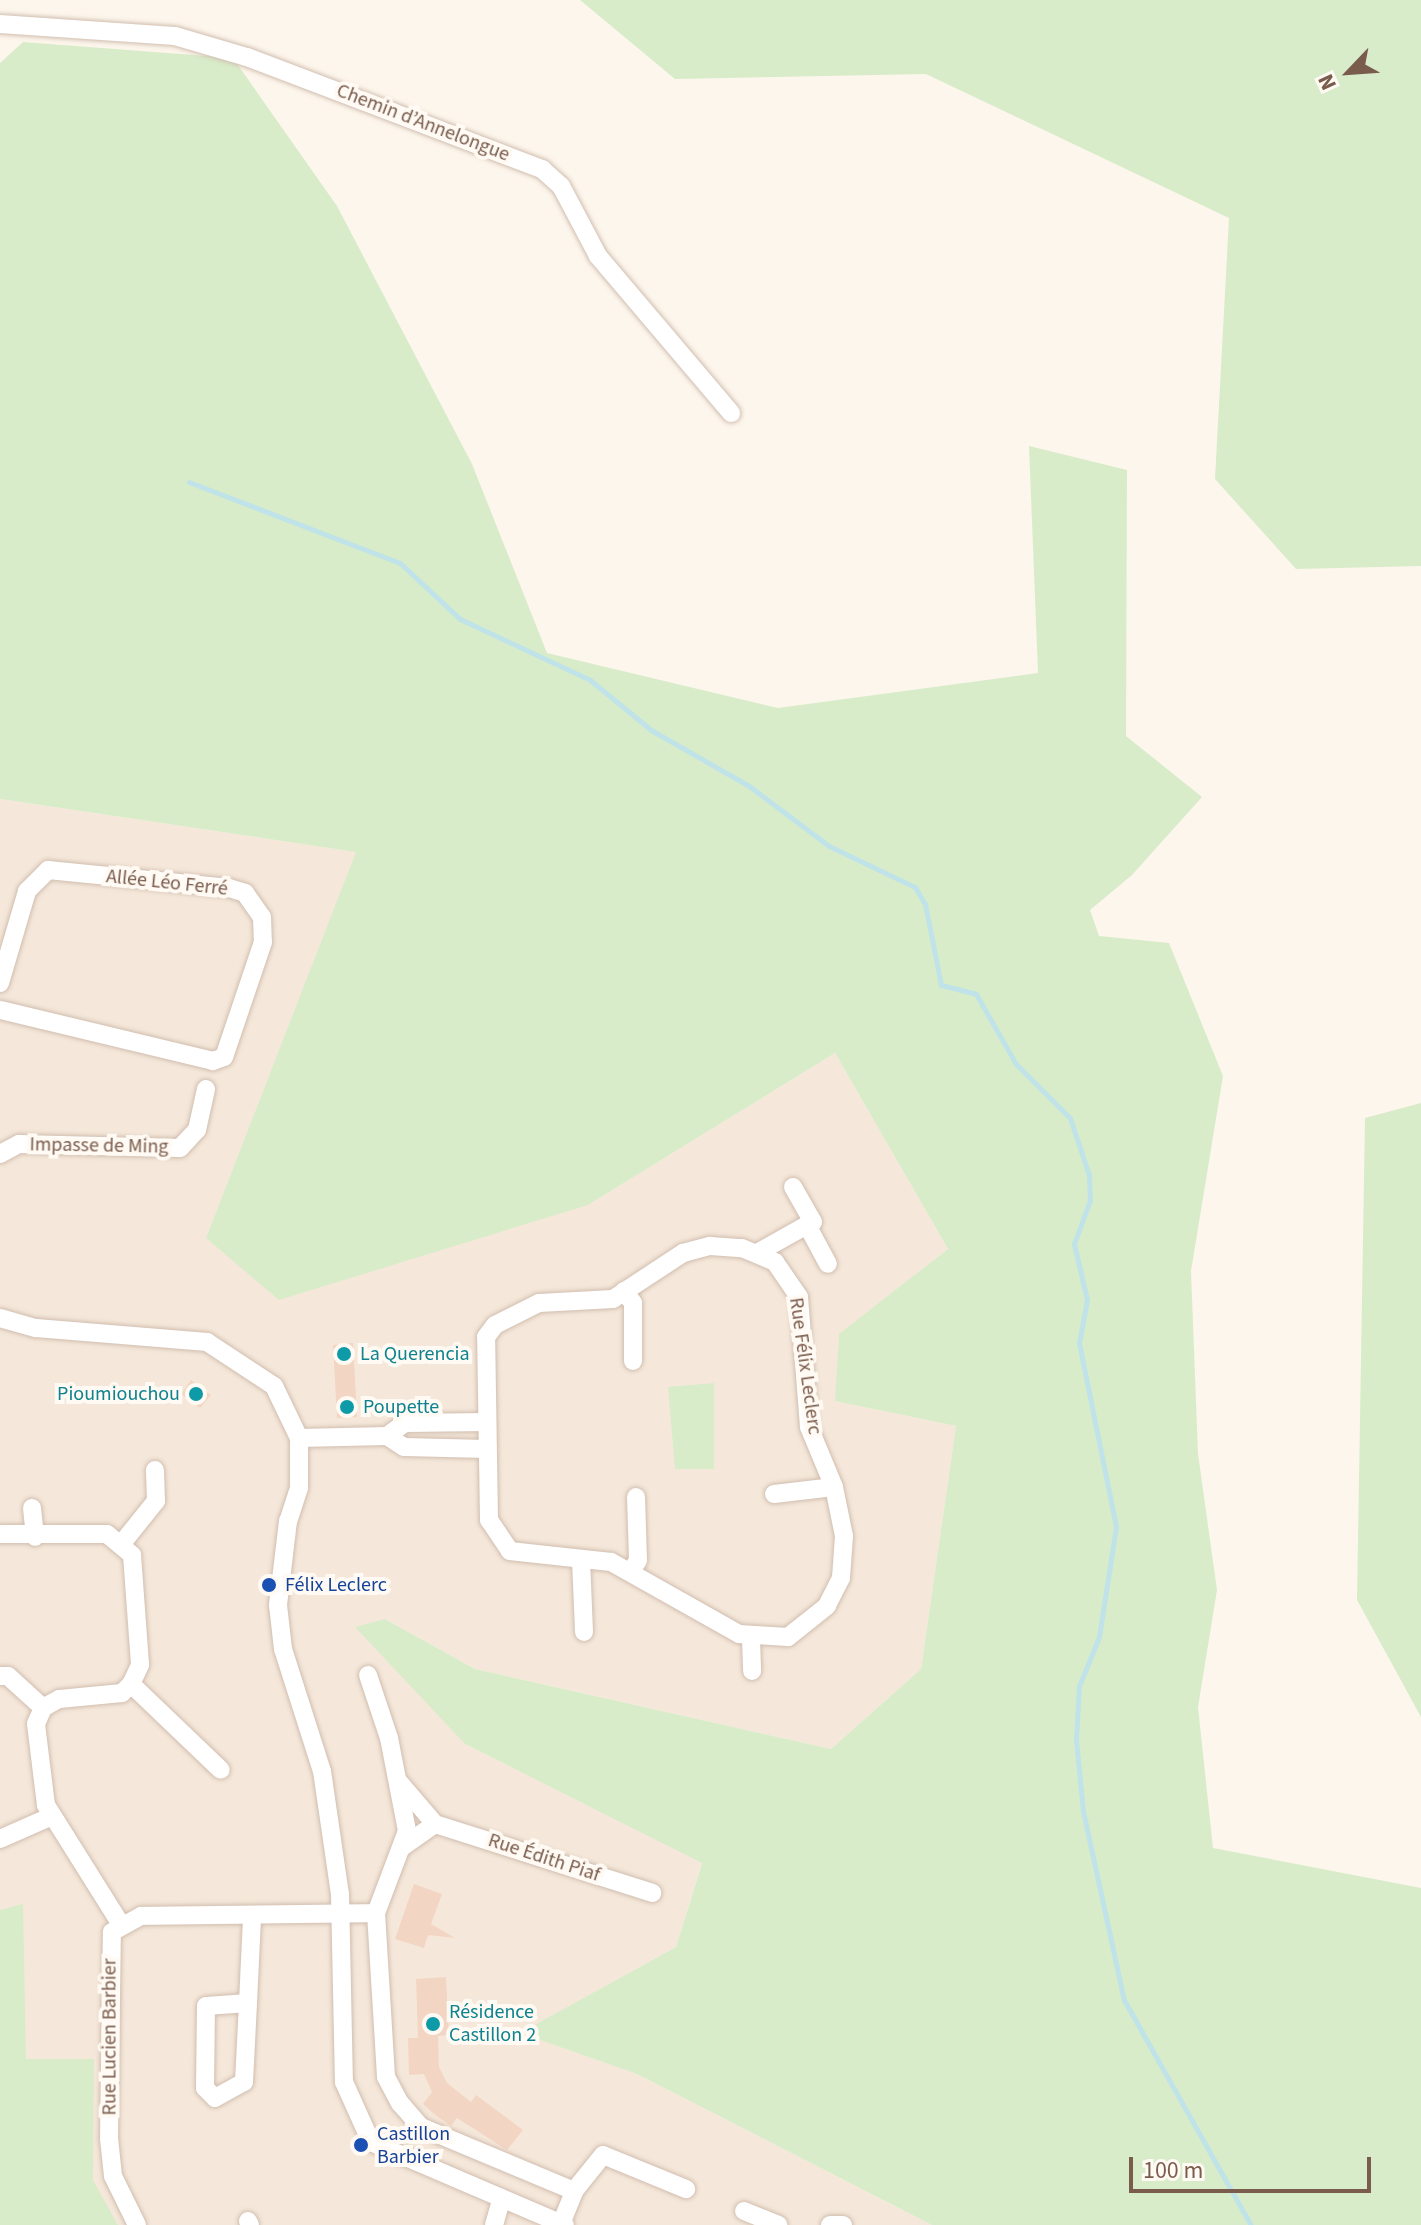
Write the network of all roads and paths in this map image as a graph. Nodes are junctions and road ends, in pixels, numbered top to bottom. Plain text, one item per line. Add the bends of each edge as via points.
1 (0, 24) edge
2 (731, 413) dead end
3 (0, 983) edge
4 (0, 1010) edge
5 (206, 1089) dead end
6 (0, 1154) edge
7 (793, 1187) dead end
8 (807, 1225) junction
9 (757, 1253) junction
10 (828, 1264) dead end
11 (624, 1291) junction
12 (0, 1318) edge
13 (633, 1361) dead end
14 (487, 1422) junction
15 (435, 1424) junction
16 (387, 1436) junction
17 (299, 1438) junction
18 (435, 1446) junction
19 (487, 1449) junction
20 (155, 1470) dead end
21 (834, 1487) junction
22 (774, 1494) dead end
23 (636, 1497) dead end
24 (32, 1508) dead end
25 (0, 1534) edge
26 (35, 1537) junction
27 (123, 1542) junction
28 (581, 1560) junction
29 (631, 1572) junction
30 (584, 1632) dead end
31 (751, 1639) junction
32 (752, 1671) dead end
33 (368, 1675) dead end
34 (0, 1676) edge
35 (131, 1684) junction
36 (43, 1708) junction
37 (221, 1770) dead end
38 (397, 1780) junction
39 (52, 1816) junction
40 (435, 1824) junction
41 (0, 1839) edge
42 (403, 1846) junction
43 (652, 1893) dead end
44 (376, 1913) junction
45 (341, 1916) junction
46 (252, 1917) junction
47 (120, 1923) junction
48 (248, 2003) junction
49 (686, 2189) dead end
50 (574, 2191) junction
51 (501, 2201) junction
52 (744, 2211) dead end
53 (563, 2224) edge
54 (137, 2225) edge
55 (494, 2225) edge
56 (778, 2225) edge
57 (830, 2225) edge
58 (843, 2225) edge

1 - 2 street, Chemin d’Annelongue via 175,36 247,57 542,169 561,186 598,256
3 - 4 street, Allée Léo Ferré via 27,891 48,870 229,888 245,893 262,917 263,942 224,1057 213,1061
5 - 6 street, Impasse de Ming via 197,1130 180,1148 19,1144
7 - 8 street via 813,1222
8 - 9 street
8 - 10 street
9 - 11 street via 710,1246 683,1253
9 - 21 street, Rue Félix Leclerc via 775,1262 799,1297 809,1427
11 - 13 street via 633,1303
11 - 14 street via 613,1299 539,1303 495,1325 486,1337
12 - 17 street via 36,1328 207,1342 274,1386
14 - 15 street
14 - 19 street
15 - 16 street via 405,1423
15 - 18 street
16 - 17 street
16 - 18 street via 404,1447
17 - 45 street via 299,1488 288,1521 278,1605 283,1649 322,1771
18 - 19 street
19 - 28 street via 489,1520 498,1539 525,1556
20 - 27 street via 156,1501
21 - 22 street
21 - 31 street, Rue Félix Leclerc via 844,1536 841,1578 827,1606 788,1637
23 - 29 street via 638,1560
24 - 26 street
25 - 26 street
26 - 27 street via 107,1534
27 - 35 street via 132,1555 140,1665
28 - 29 street
28 - 30 street
29 - 31 street
31 - 32 street
33 - 38 street
34 - 36 street via 8,1676
35 - 36 street via 122,1693 59,1699
35 - 37 street
36 - 39 street via 36,1724 40,1789
38 - 40 street
38 - 42 street via 407,1831
39 - 41 street
39 - 47 street
40 - 42 street
40 - 43 street, Rue Édith Piaf
42 - 44 street
44 - 45 street
44 - 50 street via 386,2077 400,2103 421,2127
45 - 46 street
45 - 51 street via 344,2082 356,2116 371,2142
46 - 47 street via 141,1916
46 - 48 street
47 - 54 street, Rue Lucien Barbier via 110,1945 109,2139 113,2176
48 - 48 street via 244,2082 215,2098 205,2088 206,2006
49 - 50 street via 603,2155
50 - 53 street
51 - 53 street
51 - 55 street
52 - 56 street
57 - 58 street

